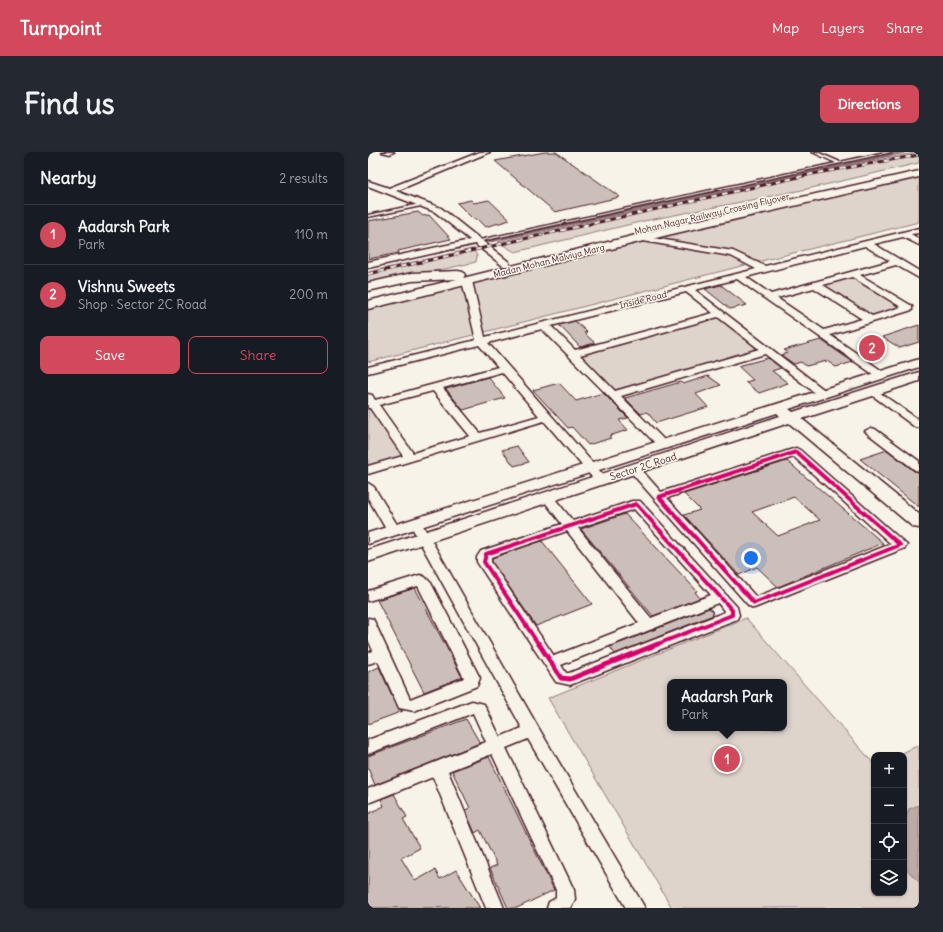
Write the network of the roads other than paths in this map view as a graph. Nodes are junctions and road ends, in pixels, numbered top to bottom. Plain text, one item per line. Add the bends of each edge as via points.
1 (386, 152) edge
2 (390, 152) edge
3 (484, 152) edge
4 (814, 152) edge
5 (890, 152) edge
6 (840, 163) junction
7 (919, 166) edge
8 (919, 174) edge
9 (368, 183) edge
10 (389, 191) junction
11 (424, 204) junction
12 (368, 216) edge
13 (919, 230) edge
14 (904, 234) junction
15 (643, 238) junction
16 (919, 242) edge
17 (866, 243) junction
18 (480, 244) junction
19 (898, 262) junction
20 (506, 264) junction
21 (368, 265) edge
22 (764, 269) junction
23 (854, 274) junction
24 (919, 274) edge
25 (739, 276) junction
26 (460, 280) junction
27 (816, 285) junction
28 (368, 287) edge
29 (420, 288) junction
30 (688, 289) junction
31 (368, 296) edge
32 (770, 297) junction
33 (368, 305) edge
34 (368, 311) edge
35 (720, 314) junction
36 (871, 320) junction
37 (544, 325) junction
38 (822, 334) junction
39 (482, 341) junction
40 (766, 350) junction
41 (572, 354) junction
42 (919, 363) edge
43 (505, 368) junction
44 (368, 370) edge
45 (882, 375) junction
46 (919, 376) edge
47 (436, 387) junction
48 (873, 391) junction
49 (823, 394) junction
50 (613, 395) junction
51 (370, 402) edge
52 (785, 413) junction
53 (547, 417) junction
54 (919, 424) edge
55 (871, 431) dead end
56 (478, 438) junction
57 (663, 445) junction
58 (410, 458) junction
59 (919, 467) edge
60 (634, 469) junction
61 (368, 470) edge
62 (596, 474) junction
63 (368, 487) edge
64 (548, 497) junction
65 (659, 497) junction
66 (919, 523) edge
67 (570, 526) junction
68 (394, 531) junction
69 (420, 531) junction
70 (368, 540) edge
71 (368, 556) edge
72 (368, 596) edge
73 (720, 597) junction
74 (368, 623) edge
75 (648, 625) junction
76 (375, 656) edge
77 (551, 662) junction
78 (532, 731) junction
79 (497, 745) junction
80 (368, 747) edge
81 (438, 768) junction
82 (368, 796) edge
83 (495, 908) edge
84 (556, 908) edge
85 (636, 908) edge

1 - 2 street
3 - 10 street
4 - 6 lane
5 - 6 lane
6 - 18 lane
7 - 20 main road, Mohan Nagar Railway Crossing Flyover via 659,225
8 - 15 main road, Mohan Nagar Railway Crossing Flyover
9 - 10 street
10 - 11 street
11 - 12 lane
11 - 18 street via 438,210
13 - 14 street, Inside Road
14 - 16 street
14 - 17 street, Inside Road
15 - 22 street via 733,254
15 - 26 main road, Madan Mohan Malviya Marg
17 - 19 street
17 - 22 street, Inside Road
18 - 20 street
18 - 21 street
19 - 23 street
19 - 24 street
20 - 26 main road, Madan Mohan Malviya Marg
22 - 25 street, Inside Road
23 - 27 street
23 - 36 street via 909,308
25 - 30 street, Inside Road
25 - 32 street
26 - 28 main road via 412,277
26 - 29 main road
26 - 34 main road via 444,292
26 - 39 street
27 - 32 street
27 - 36 street
29 - 31 main road
29 - 33 main road
30 - 35 street
30 - 37 street, Inside Road
32 - 38 street
35 - 40 street
35 - 41 street
36 - 38 street
37 - 39 street, Inside Road
37 - 41 street
38 - 45 street
39 - 43 street
39 - 44 street, Inside Road
40 - 49 street
40 - 50 street
41 - 50 street
42 - 45 street, Sector 2C Road
43 - 47 street
43 - 53 street
45 - 49 street, Sector 2C Road
46 - 48 street, Sector 2C Road
47 - 51 street
47 - 56 street
48 - 52 street, Sector 2C Road
48 - 54 street
49 - 52 street, Sector 2C Road
50 - 57 street
51 - 58 street
52 - 57 street, Sector 2C Road
52 - 60 street, Sector 2C Road
52 - 66 street
53 - 56 street
53 - 62 street
55 - 59 street
56 - 58 street
57 - 62 street, Sector 2C Road
58 - 61 street
60 - 62 street, Sector 2C Road
60 - 65 street
62 - 64 street, Sector 2C Road
62 - 69 street, Sector 2C Road
63 - 68 street
64 - 67 street
64 - 69 street, Sector 2C Road
65 - 65 street via 796,452 900,545 754,603
67 - 73 street via 636,504
67 - 75 street
67 - 77 street via 486,554 484,557 484,562
68 - 69 street, Sector 2C Road
68 - 70 street, Sector 2C Road
69 - 71 street, Sector 2C Road
69 - 78 street
72 - 76 street via 420,580 424,583 473,680 471,683 408,706 404,704
73 - 75 street
73 - 77 street via 732,610 732,615 570,679 562,678
74 - 76 street
75 - 77 street
78 - 79 street
78 - 85 street
79 - 80 street via 476,707
79 - 81 street
79 - 84 street via 565,890 567,898 563,905
81 - 82 street
81 - 83 street

